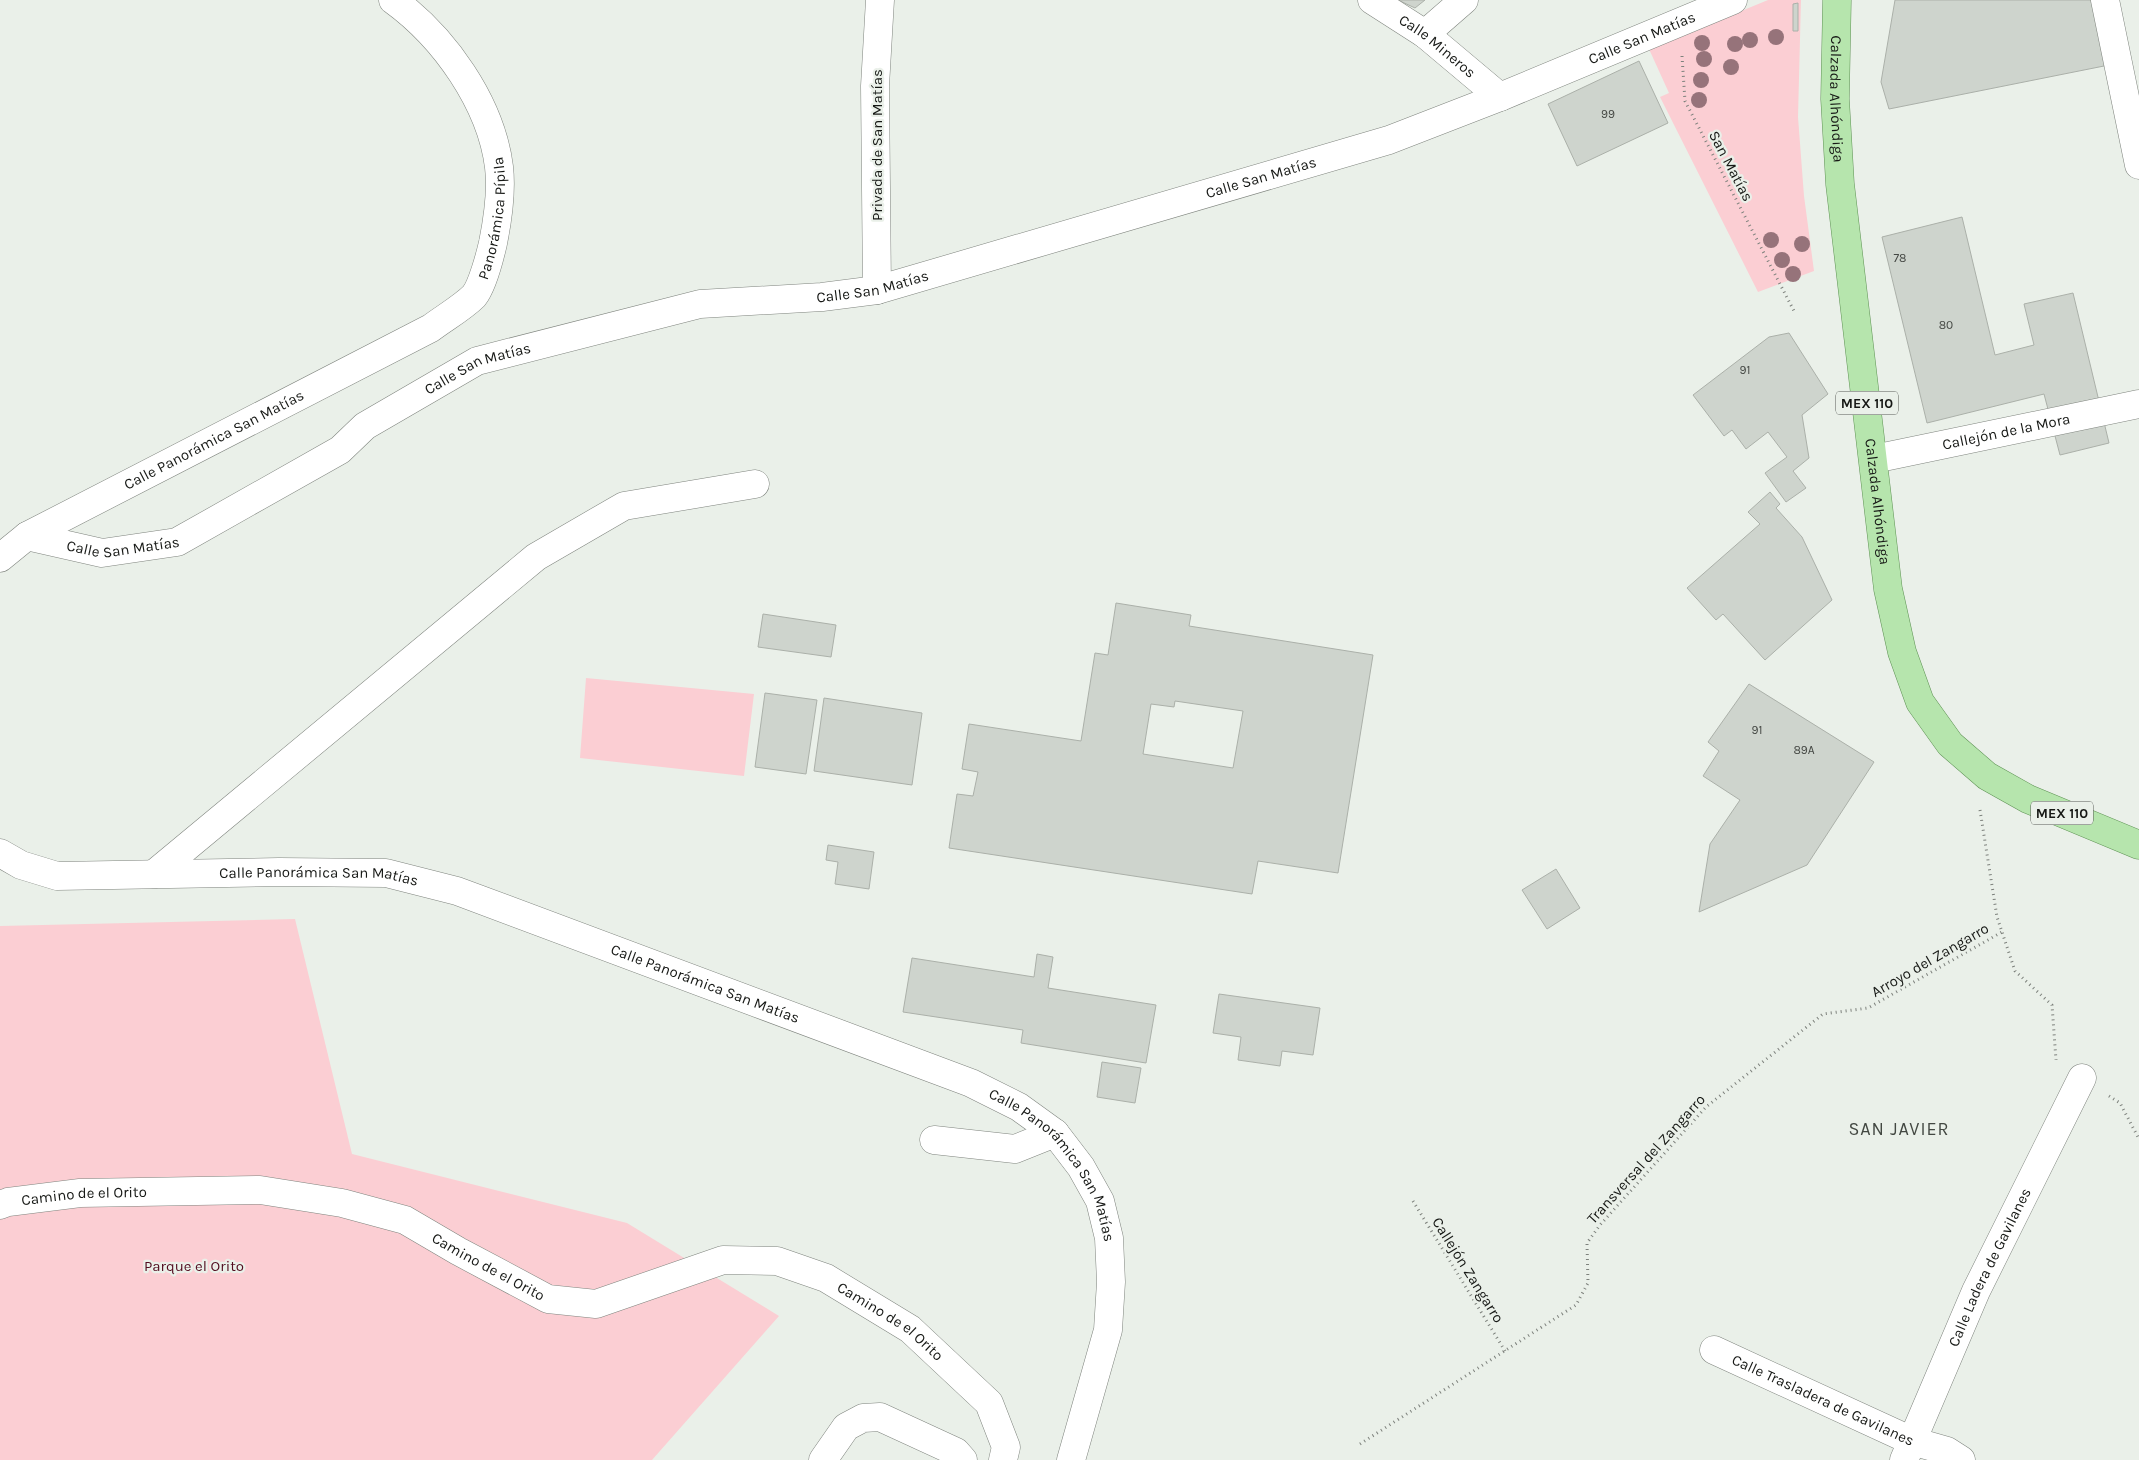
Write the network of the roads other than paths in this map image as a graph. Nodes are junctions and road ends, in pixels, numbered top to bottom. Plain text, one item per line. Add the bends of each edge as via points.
1 (393, 0) edge
2 (880, 0) edge
3 (1372, 0) edge
4 (1464, 0) edge
5 (1733, 0) edge
6 (1837, 0) edge
7 (2105, 0) edge
8 (1425, 34) junction
9 (1500, 98) junction
10 (2139, 165) edge
11 (877, 290) junction
12 (431, 328) joint
13 (2139, 404) edge
14 (1874, 459) junction
15 (755, 484) dead end
16 (27, 536) junction
17 (0, 558) edge
18 (2139, 845) edge
19 (0, 853) edge
20 (154, 874) junction
21 (2082, 1078) road end
22 (1055, 1133) junction
23 (934, 1140) dead end
24 (0, 1205) edge
25 (1714, 1350) dead end
26 (1908, 1451) edge
27 (822, 1460) edge
28 (963, 1460) edge
29 (1003, 1460) edge
30 (1071, 1460) edge
31 (1961, 1460) edge

1 - 12 street, Panorámica Pípila via 416,17 444,47 469,84 488,122 499,166 498,218 489,261 474,295
2 - 11 street, Privada de San Matías via 875,86
3 - 8 street, Calle Mineros
4 - 8 street
5 - 9 street, Calle San Matías
6 - 14 main road, Calzada Alhóndiga / MEX 110 via 1835,99 1840,184
7 - 10 street
8 - 9 street, Calle Mineros
9 - 11 street, Calle San Matías via 1390,140
11 - 16 street, Calle San Matías via 822,297 700,304 477,362 365,426 340,450 177,542 102,553
12 - 16 street, Calle Panorámica San Matías
13 - 14 street, Callejón de la Mora
14 - 18 main road, Calzada Alhóndiga / MEX 110 via 1888,589 1902,652 1920,702 1950,744 1987,776 2028,799
15 - 20 street via 624,506 536,557
16 - 17 street, Calle Panorámica San Matías
19 - 20 street, Calle Panorámica San Matías via 21,865 58,876
20 - 22 street, Calle Panorámica San Matías via 386,873 457,891 971,1083 1019,1107
21 - 26 street, Calle Ladera de Gavilanes via 1976,1291
22 - 23 street via 1015,1149
22 - 30 street, Calle Panorámica San Matías via 1081,1167 1100,1201 1109,1238 1111,1274 1108,1330
24 - 29 street, Camino de el Orito via 80,1193 260,1190 342,1203 405,1220 548,1300 596,1304 723,1260 777,1261 826,1278 910,1329 989,1403 1006,1447
25 - 26 street, Calle Trasladera de Gavilanes
26 - 31 street, Calle Trasladera de Gavilanes via 1947,1452
27 - 28 street via 846,1427 863,1418 880,1417 956,1452

